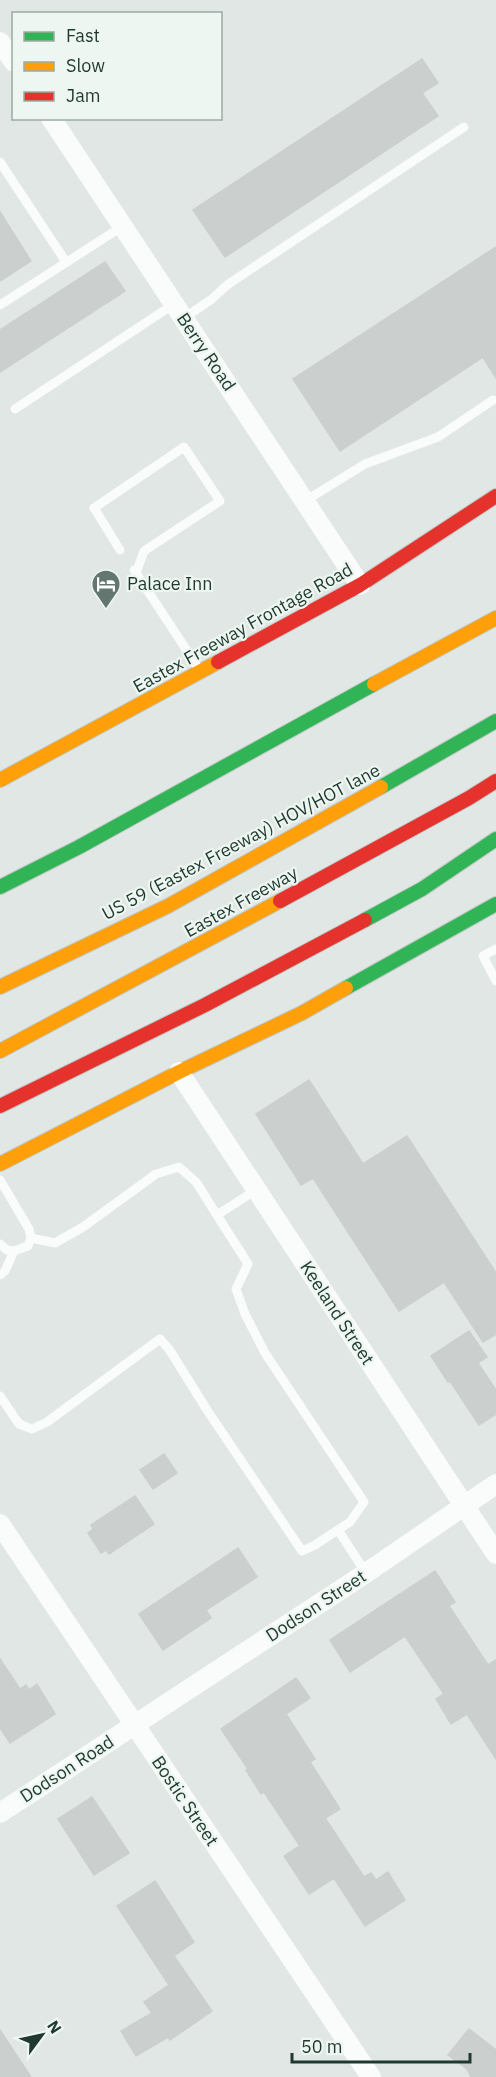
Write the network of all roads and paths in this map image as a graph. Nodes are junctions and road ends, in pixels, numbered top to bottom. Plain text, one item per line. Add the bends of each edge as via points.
1 (0, 42) edge
2 (12, 59) edge
3 (52, 120) edge
4 (464, 127) dead end
5 (0, 162) edge
6 (123, 226) junction
7 (66, 262) junction
8 (0, 305) edge
9 (179, 311) junction
10 (493, 400) dead end
11 (15, 409) dead end
12 (496, 496) edge
13 (305, 501) junction
14 (120, 550) dead end
15 (360, 585) junction
16 (496, 618) edge
17 (200, 671) junction
18 (496, 721) edge
19 (0, 780) edge
20 (496, 781) edge
21 (496, 838) edge
22 (0, 887) edge
23 (496, 904) edge
24 (496, 949) edge
25 (496, 981) edge
26 (0, 987) edge
27 (0, 1051) edge
28 (179, 1072) junction
29 (0, 1106) edge
30 (0, 1164) edge
31 (0, 1180) edge
32 (256, 1190) junction
33 (217, 1215) junction
34 (32, 1238) junction
35 (0, 1244) edge
36 (14, 1251) junction
37 (0, 1275) edge
38 (0, 1396) edge
39 (496, 1484) edge
40 (464, 1506) junction
41 (0, 1524) edge
42 (338, 1530) junction
43 (496, 1554) edge
44 (366, 1573) junction
45 (133, 1725) junction
46 (0, 1813) edge
47 (371, 2077) edge

1 - 2 street
3 - 6 street, Berry Road
4 - 9 lane via 227,285 212,299
5 - 7 lane
6 - 7 lane
6 - 9 street, Berry Road
7 - 8 lane
9 - 11 lane
9 - 13 street, Berry Road
10 - 13 lane via 438,437 365,464
12 - 15 main road, Eastex Freeway Frontage Road
13 - 15 street, Berry Road
14 - 17 lane via 94,508 184,447 220,501 144,551 134,571
15 - 17 main road, Eastex Freeway Frontage Road
16 - 22 main road
17 - 19 main road, Eastex Freeway Frontage Road
18 - 26 main road, US 59 (Eastex Freeway) HOV/HOT lane via 168,906
20 - 27 main road, Eastex Freeway
21 - 29 main road via 422,889 206,1005
23 - 28 main road via 302,1013
24 - 25 lane via 483,956
28 - 30 main road
28 - 32 street, Keeland Street
31 - 34 lane
32 - 33 lane
32 - 40 street, Keeland Street
33 - 34 lane via 195,1182 179,1167 156,1174 55,1243
33 - 42 lane via 248,1264 236,1289 245,1314 265,1353 364,1502 350,1522
34 - 36 lane via 28,1246
35 - 36 lane
36 - 37 lane
38 - 42 lane via 19,1424 32,1429 160,1339 302,1551
39 - 40 street, Dodson Street
40 - 43 street, Keeland Street
40 - 44 street, Dodson Street
41 - 45 street, Bostic Street
42 - 44 lane
44 - 45 street, Dodson Street
45 - 46 street, Dodson Road
45 - 47 street, Bostic Street

